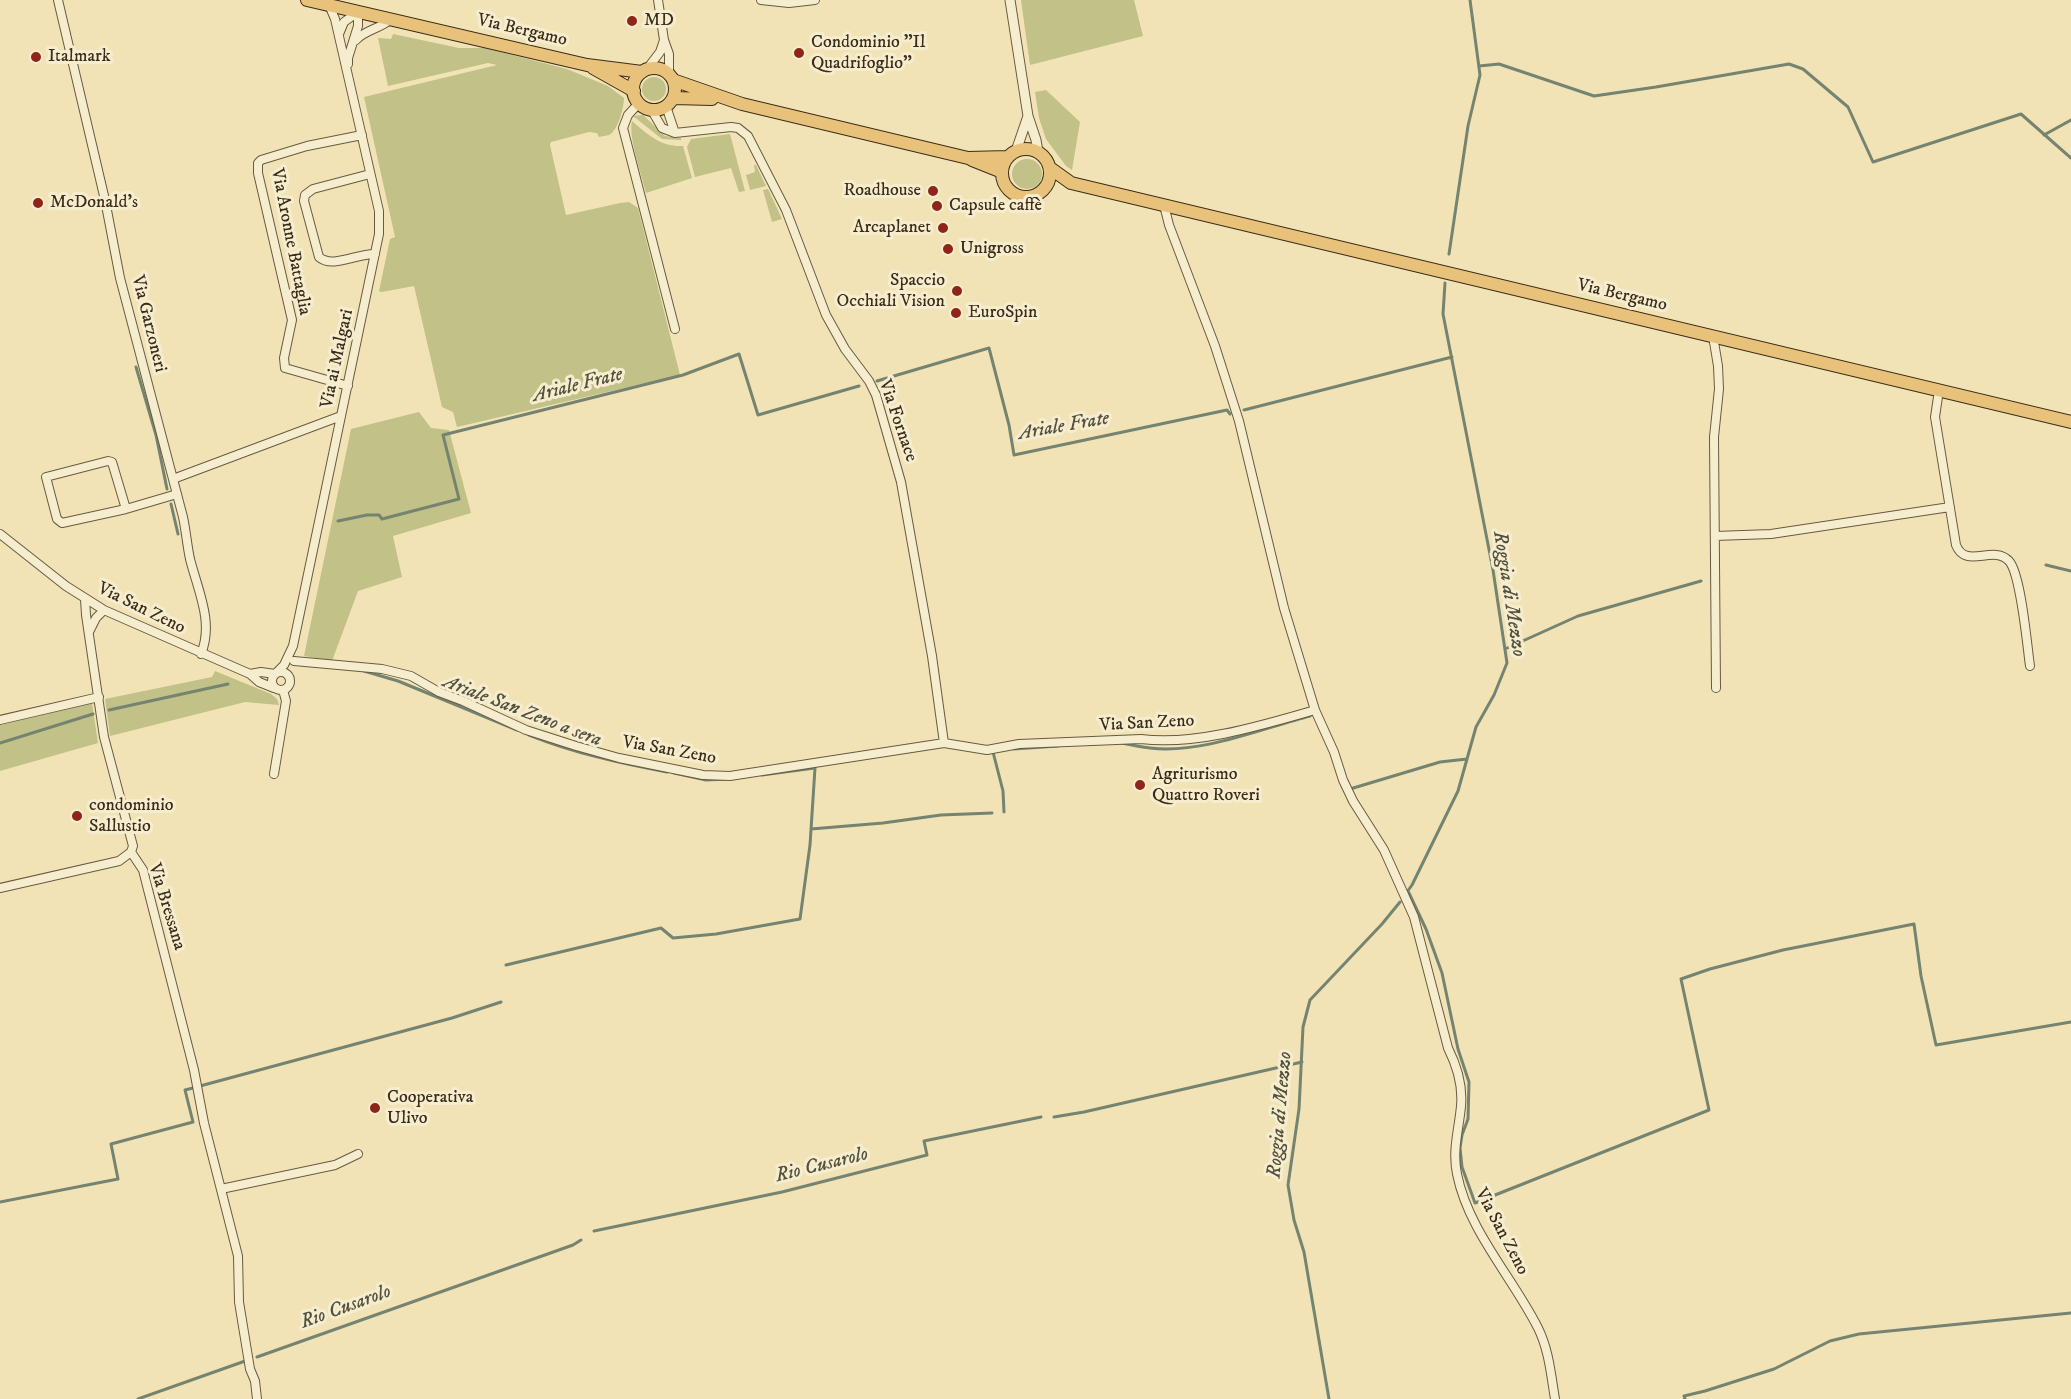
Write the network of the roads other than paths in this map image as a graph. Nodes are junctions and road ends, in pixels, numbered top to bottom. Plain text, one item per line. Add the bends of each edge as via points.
1 (307, 0) edge
2 (658, 0) edge
3 (760, 0) edge
4 (815, 0) edge
5 (1011, 0) edge
6 (59, 4) edge
7 (329, 5) junction
8 (358, 12) junction
9 (390, 20) junction
10 (339, 36) junction
11 (664, 40) junction
12 (353, 44) junction
13 (587, 65) junction
14 (644, 71) junction
15 (671, 77) junction
16 (349, 78) junction
17 (637, 97) junction
18 (728, 100) junction
19 (669, 102) junction
20 (651, 109) junction
21 (1028, 117) junction
22 (675, 133) junction
23 (362, 135) junction
24 (1038, 152) junction
25 (1012, 154) junction
26 (968, 158) junction
27 (1050, 168) junction
28 (1002, 172) junction
29 (370, 174) junction
30 (1071, 183) junction
31 (1045, 189) junction
32 (1164, 205) junction
33 (375, 254) junction
34 (675, 328) dead end
35 (1713, 336) junction
36 (348, 386) junction
37 (1939, 390) junction
38 (341, 416) junction
39 (2071, 422) edge
40 (173, 479) junction
41 (177, 494) junction
42 (1950, 507) junction
43 (126, 509) junction
44 (0, 534) edge
45 (1715, 536) junction
46 (86, 599) junction
47 (104, 610) junction
48 (88, 634) junction
49 (293, 646) junction
50 (201, 654) junction
51 (294, 661) junction
52 (2030, 666) dead end
53 (276, 673) junction
54 (249, 674) junction
55 (289, 676) junction
56 (274, 688) junction
57 (1716, 688) dead end
58 (283, 690) junction
59 (99, 697) junction
60 (1315, 710) junction
61 (0, 720) edge
62 (944, 743) junction
63 (274, 774) dead end
64 (131, 852) junction
65 (0, 888) edge
66 (358, 1154) dead end
67 (221, 1189) junction
68 (257, 1399) edge
69 (1555, 1399) edge

1 - 7 main road, Via Bergamo
2 - 11 street
3 - 4 street
5 - 21 street
6 - 40 street, Via Garzoneri via 120,278
7 - 8 main road, Via Bergamo
7 - 10 street, Via ai Malgari
8 - 9 main road, Via Bergamo
8 - 10 street via 345,22
8 - 12 street, Via ai Malgari
9 - 12 street
9 - 13 main road, Via Bergamo
10 - 16 street, Via ai Malgari
11 - 14 street via 660,52
11 - 15 street
12 - 16 street, Via ai Malgari via 348,58
13 - 14 main road, Via Bergamo
13 - 17 main road, Via Bergamo
14 - 15 main road, Via Bergamo via 659,69
14 - 17 main road via 634,84
15 - 18 main road, Via Bergamo
15 - 19 main road via 675,92
16 - 23 street, Via ai Malgari
17 - 20 main road, Via Bergamo
17 - 34 street via 623,128
18 - 19 main road, Via Bergamo via 695,97
18 - 26 main road, Via Bergamo
19 - 20 main road, Via Bergamo
19 - 22 street
20 - 22 street via 662,128
21 - 24 street
21 - 25 street
22 - 62 street, Via Fornace via 731,127 747,136 786,210 826,315 876,395 901,482
23 - 29 street, Via ai Malgari
23 - 36 street, Via Aronne Battaglia via 261,160 258,173 292,320 285,368
24 - 25 main road, Via Bergamo via 1027,149
24 - 27 main road, Via Bergamo
25 - 26 main road, Via Bergamo
25 - 28 main road
26 - 28 main road, Via Bergamo
27 - 30 main road, Via Bergamo
27 - 31 main road
28 - 31 main road, Via Bergamo via 1006,187 1019,197 1033,197
29 - 33 street, Via ai Malgari via 380,218
29 - 33 street via 313,189 304,201 319,257 324,262
30 - 31 main road, Via Bergamo
30 - 32 main road, Via Bergamo
32 - 35 main road, Via Bergamo
32 - 60 street via 1239,421 1284,608
33 - 36 street, Via ai Malgari
35 - 37 main road, Via Bergamo
35 - 45 street via 1719,389 1714,437
36 - 38 street, Via ai Malgari
37 - 39 main road, Via Bergamo
37 - 42 street via 1935,417
38 - 40 street
38 - 49 street, Via ai Malgari
40 - 41 street, Via Garzoneri
41 - 43 street
41 - 50 street, Via Garzoneri via 207,624
42 - 45 street via 1771,534
42 - 52 street via 1958,550 1969,557 2002,556 2013,568
43 - 43 street via 112,462 46,477 59,522
44 - 46 street, Via San Zeno
45 - 57 street
46 - 47 street, Via San Zeno
46 - 48 street, Via Bressana
47 - 48 street
47 - 50 street, Via San Zeno
48 - 59 street, Via Bressana
49 - 51 street
49 - 53 street
50 - 54 street, Via San Zeno
51 - 55 street
51 - 62 street, Via San Zeno via 382,669 411,676 526,730 619,758 703,775 730,776
53 - 54 street
53 - 55 street
53 - 56 street via 272,679
54 - 56 street, Via San Zeno
55 - 58 street via 289,685
56 - 58 street
58 - 63 street via 285,701
59 - 61 street
59 - 64 street, Via Bressana via 104,737 133,846
60 - 62 street, Via San Zeno via 1263,725 1160,742 1141,739 1019,744 987,750
60 - 69 street, Via San Zeno via 1353,801 1384,850 1414,917 1461,1084 1454,1153 1457,1174 1466,1203 1486,1242 1545,1344
64 - 65 street via 119,861
64 - 67 street, Via Bressana via 143,870
66 - 67 street via 335,1165
67 - 68 street, Via Bressana via 238,1256 239,1302

